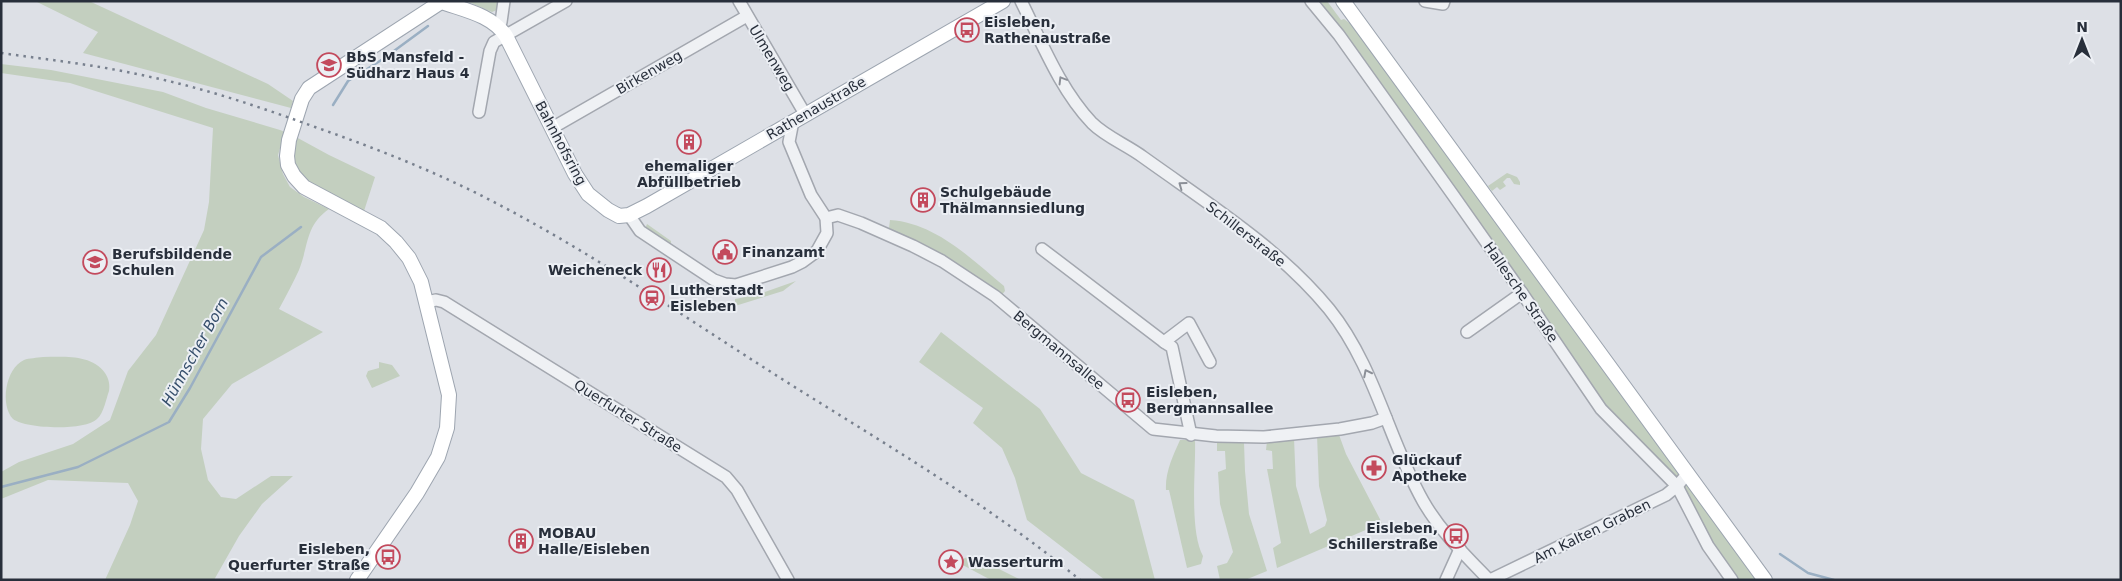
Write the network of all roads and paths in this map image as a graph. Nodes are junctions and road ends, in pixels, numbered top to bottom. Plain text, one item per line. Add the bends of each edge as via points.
1 (441, 1) edge
2 (504, 1) edge
3 (566, 1) edge
4 (739, 1) edge
5 (1003, 1) edge
6 (1021, 1) edge
7 (1312, 1) edge
8 (1343, 1) edge
9 (1424, 1) edge
10 (1444, 1) edge
11 (746, 16) junction
12 (502, 30) junction
13 (478, 112) dead end
14 (799, 118) junction
15 (552, 128) junction
16 (771, 134) junction
17 (790, 142) junction
18 (629, 215) junction
19 (826, 218) junction
20 (1042, 249) dead end
21 (1522, 293) junction
22 (426, 302) junction
23 (1467, 332) dead end
24 (1164, 342) junction
25 (1210, 362) dead end
26 (1386, 418) junction
27 (1191, 434) junction
28 (1688, 473) junction
29 (1677, 486) junction
30 (1460, 549) junction
31 (357, 580) edge
32 (788, 580) edge
33 (1446, 580) edge
34 (1490, 580) edge
35 (1732, 580) edge
36 (1765, 580) edge

1 - 12 main road via 482,16
1 - 22 main road via 310,88 298,109 286,156 294,176 304,187 372,222 396,242 417,272
2 - 12 street
3 - 12 street
4 - 11 street, Ulmenweg
5 - 14 main road, Rathenaustraße
26 -> 6 street, Schillerstraße via 1379,396 1350,340 1329,309 1275,253 1094,125 1076,104 1058,74
7 - 21 street, Hallesche Straße
8 - 28 main road, Hallesche Straße
9 - 10 street via 1443,4
11 - 14 street, Ulmenweg
11 - 15 street, Birkenweg
12 - 13 street via 490,51
12 - 15 main road, Bahnhofsring
14 - 16 main road, Rathenaustraße
14 - 17 street
15 - 18 main road, Bahnhofsring via 588,194 614,214
16 - 17 street
16 - 18 main road, Rathenaustraße
17 - 19 street via 811,195
18 - 19 street via 640,231 714,280 730,285 802,262 817,251 827,233
19 - 27 street, Bergmannsallee via 838,215 861,223 942,261 995,296 1154,429
20 - 24 street
21 - 23 street
21 - 29 street, Hallesche Straße via 1601,409
22 - 31 main road via 449,395 445,440 425,480
22 - 32 street, Querfurter Straße via 444,302 726,477 737,490
24 - 25 street via 1189,323
24 - 27 street via 1172,347
26 - 27 street, Bergmannsallee via 1287,436 1242,438
26 - 30 street, Schillerstraße via 1423,501
28 - 29 street, Am Kalten Graben
28 - 36 main road, Hallesche Straße
29 - 34 street, Am Kalten Graben via 1666,495
29 - 35 street, Hallesche Straße via 1708,546
30 - 33 street
30 - 34 street, Schillerstraße

